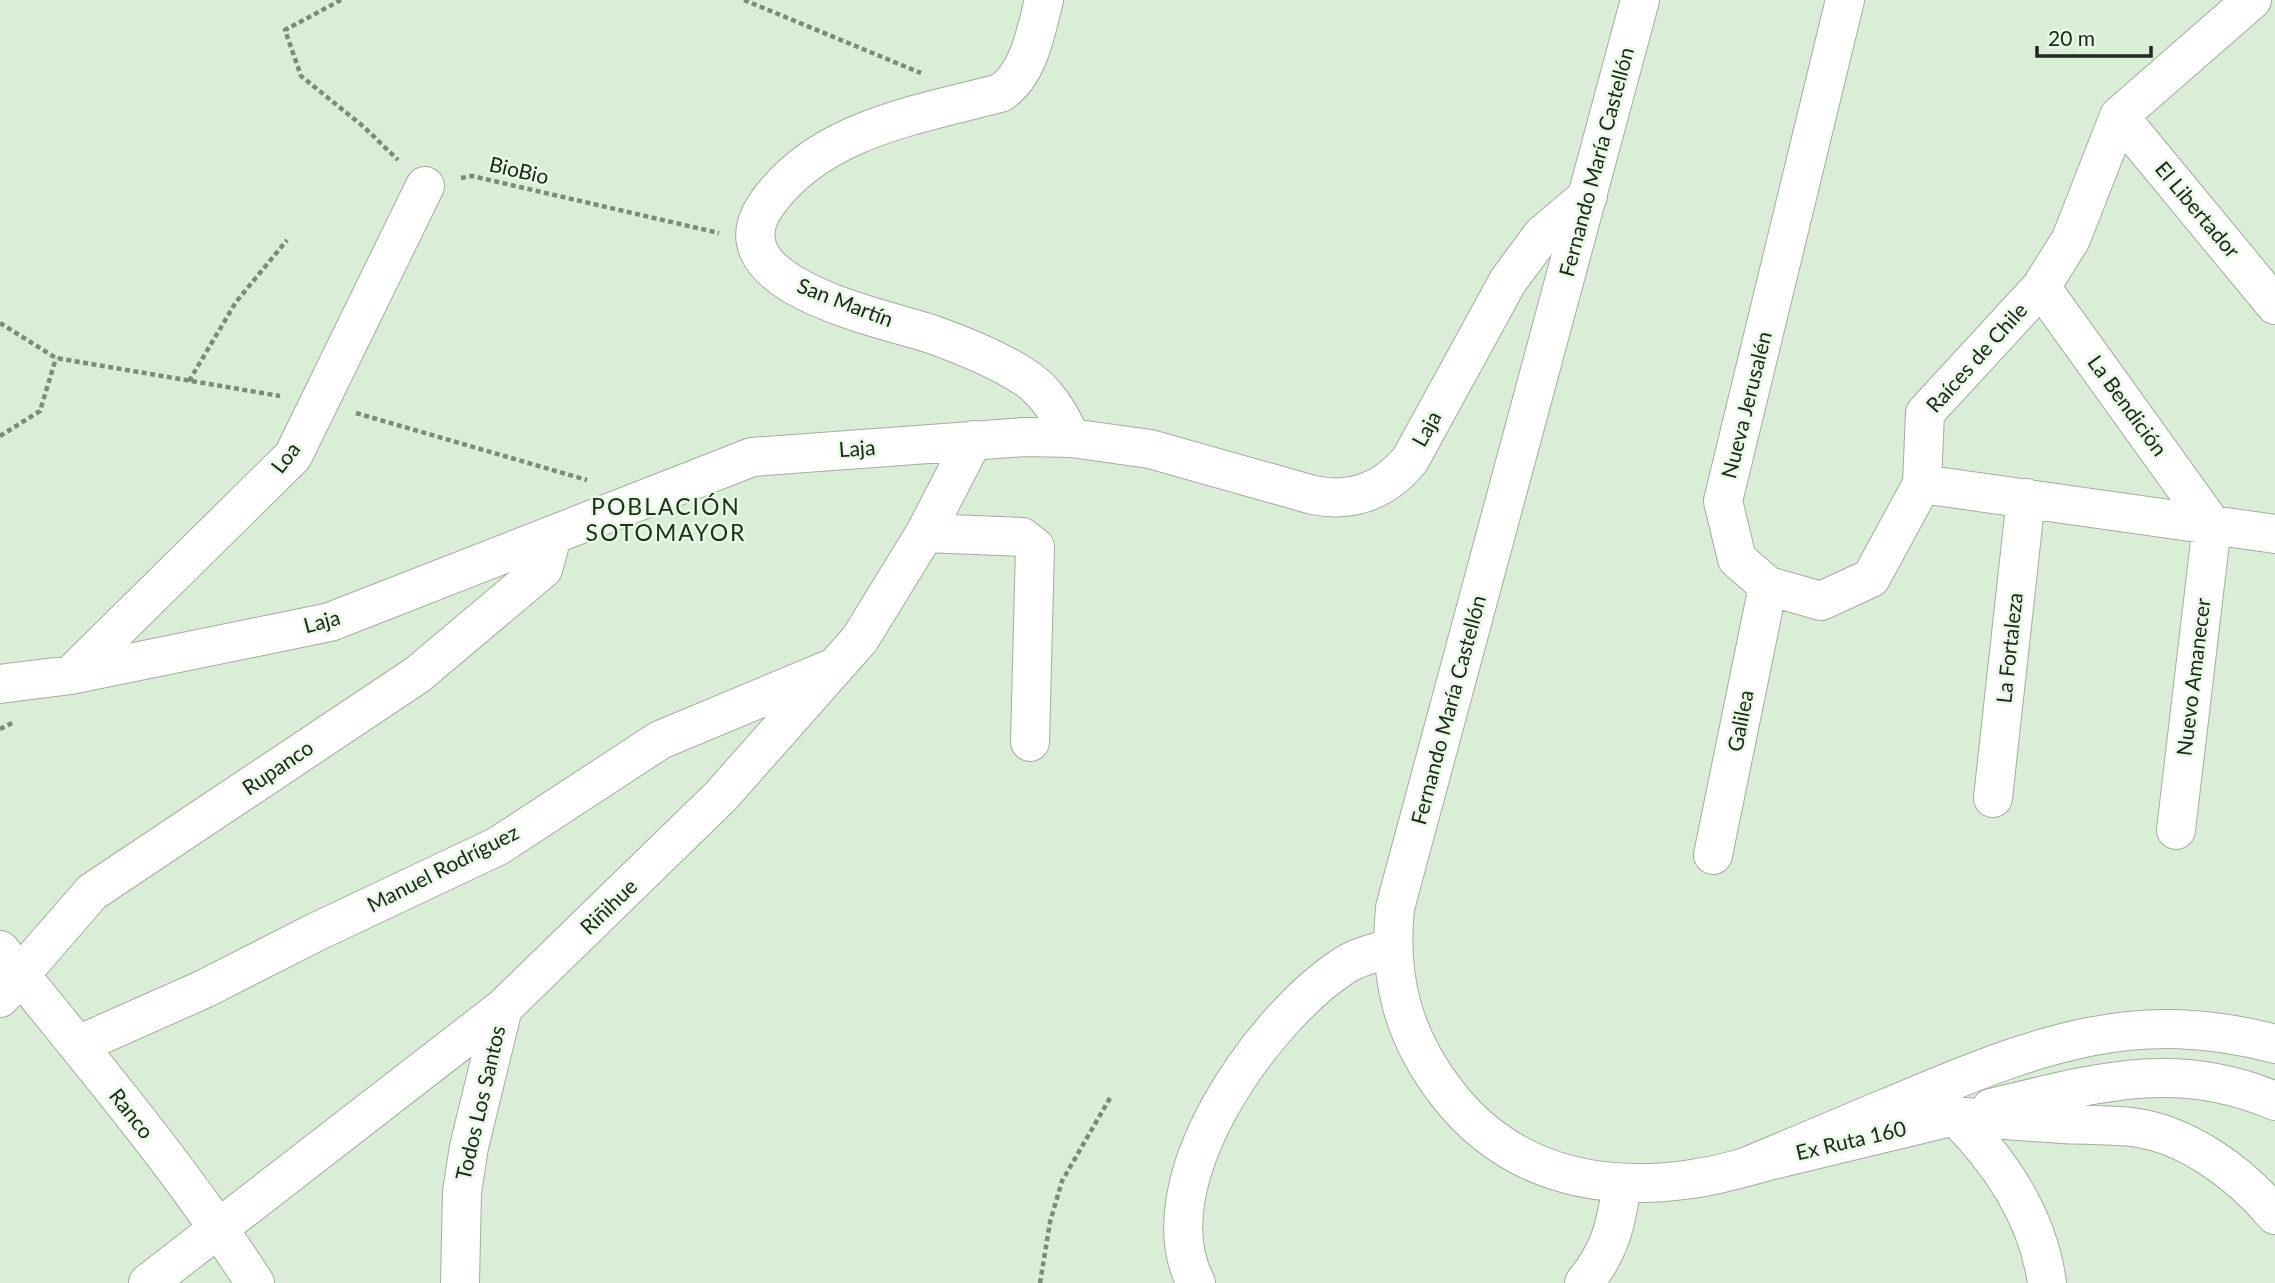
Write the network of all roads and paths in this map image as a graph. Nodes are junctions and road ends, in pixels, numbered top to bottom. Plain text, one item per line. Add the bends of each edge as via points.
1 (341, 0) edge
2 (744, 0) edge
3 (1044, 0) edge
4 (1640, 0) edge
5 (1845, 0) edge
6 (2252, 0) edge
7 (981, 98) junction
8 (2119, 116) junction
9 (425, 186) junction
10 (1588, 196) junction
11 (287, 240) dead end
12 (755, 242) junction
13 (2041, 287) junction
14 (2275, 304) edge
15 (56, 358) dead end
16 (189, 381) dead end
17 (0, 436) edge
18 (1071, 438) junction
19 (973, 440) junction
20 (1922, 484) junction
21 (2026, 498) junction
22 (2212, 525) junction
23 (925, 533) junction
24 (2275, 534) edge
25 (552, 537) junction
26 (1768, 586) junction
27 (838, 665) junction
28 (71, 675) junction
29 (0, 684) edge
30 (1030, 742) dead end
31 (1993, 798) dead end
32 (2176, 830) dead end
33 (1713, 855) dead end
34 (1391, 948) junction
35 (6, 974) edge
36 (503, 1008) junction
37 (2275, 1044) edge
38 (78, 1045) junction
39 (1110, 1098) dead end
40 (2275, 1101) edge
41 (1955, 1116) junction
42 (1748, 1166) junction
43 (1622, 1184) junction
44 (2275, 1215) edge
45 (218, 1227) junction
46 (148, 1283) edge
47 (255, 1283) edge
48 (460, 1283) edge
49 (1040, 1283) edge
50 (1196, 1283) edge
51 (1584, 1283) edge
52 (2047, 1283) edge

1 - 9 path via 285,30 301,76 364,127
2 - 7 path
3 - 7 main road via 1018,76 1000,93
4 - 10 main road, Fernando María Castellón
5 - 26 main road, Nueva Jerusalén via 1723,501 1737,559
6 - 8 main road, Raíces de Chile
7 - 12 main road via 884,124 833,146 777,191 759,217
8 - 13 main road, Raíces de Chile via 2071,239
8 - 14 main road, El Libertador
9 - 12 path, BioBio via 472,176
9 - 28 main road, Loa via 293,456
10 - 18 main road, Laja via 1542,235 1522,260 1410,460 1381,487 1363,495 1329,498 1150,449
10 - 34 main road, Fernando María Castellón via 1395,908
11 - 16 path via 236,302
12 - 18 main road, San Martín via 776,273 817,297 950,341 1025,377 1060,414
13 - 20 main road, Raíces de Chile via 1925,413
13 - 22 main road, La Bendición
15 - 17 path via 40,411
18 - 19 main road, Laja
19 - 23 main road, Riñihue
19 - 25 main road, Laja via 752,457
20 - 21 main road
20 - 26 main road, Nueva Jerusalén via 1871,578 1821,601
21 - 22 main road
21 - 31 main road, La Fortaleza
22 - 24 main road
22 - 32 main road, Nuevo Amanecer
23 - 27 main road, Riñihue via 879,613
23 - 30 main road via 1022,537 1035,547
25 - 28 main road, Laja via 330,622
25 - 35 main road, Rupanco via 543,569 417,675 92,892
26 - 33 main road, Galilea
27 - 36 main road, Riñihue via 721,796
27 - 38 main road, Manuel Rodríguez via 660,740 498,846
28 - 29 main road, Laja
34 - 43 main road, Fernando María Castellón via 1404,1014 1416,1046 1433,1075 1477,1126 1537,1167
34 - 50 main road via 1356,960 1328,977 1277,1027 1227,1091 1195,1158 1188,1192 1186,1256
35 - 38 main road, Ranco
36 - 45 main road, Riñihue
36 - 48 main road, Todos Los Santos via 461,1192
37 - 42 main road via 2206,1031 2157,1029 2059,1041 2012,1056
38 - 45 main road, Ranco
39 - 49 path via 1062,1181
40 - 41 main road, Ex Ruta 160 via 2219,1082 2146,1076
41 - 42 main road, Ex Ruta 160
41 - 44 main road via 2134,1128 2166,1137 2225,1168
41 - 52 main road via 1996,1162 2022,1203
42 - 43 main road, Fernando María Castellón via 1693,1179
43 - 51 main road via 1615,1229 1606,1252
45 - 46 main road, Riñihue
45 - 47 main road, Ranco

